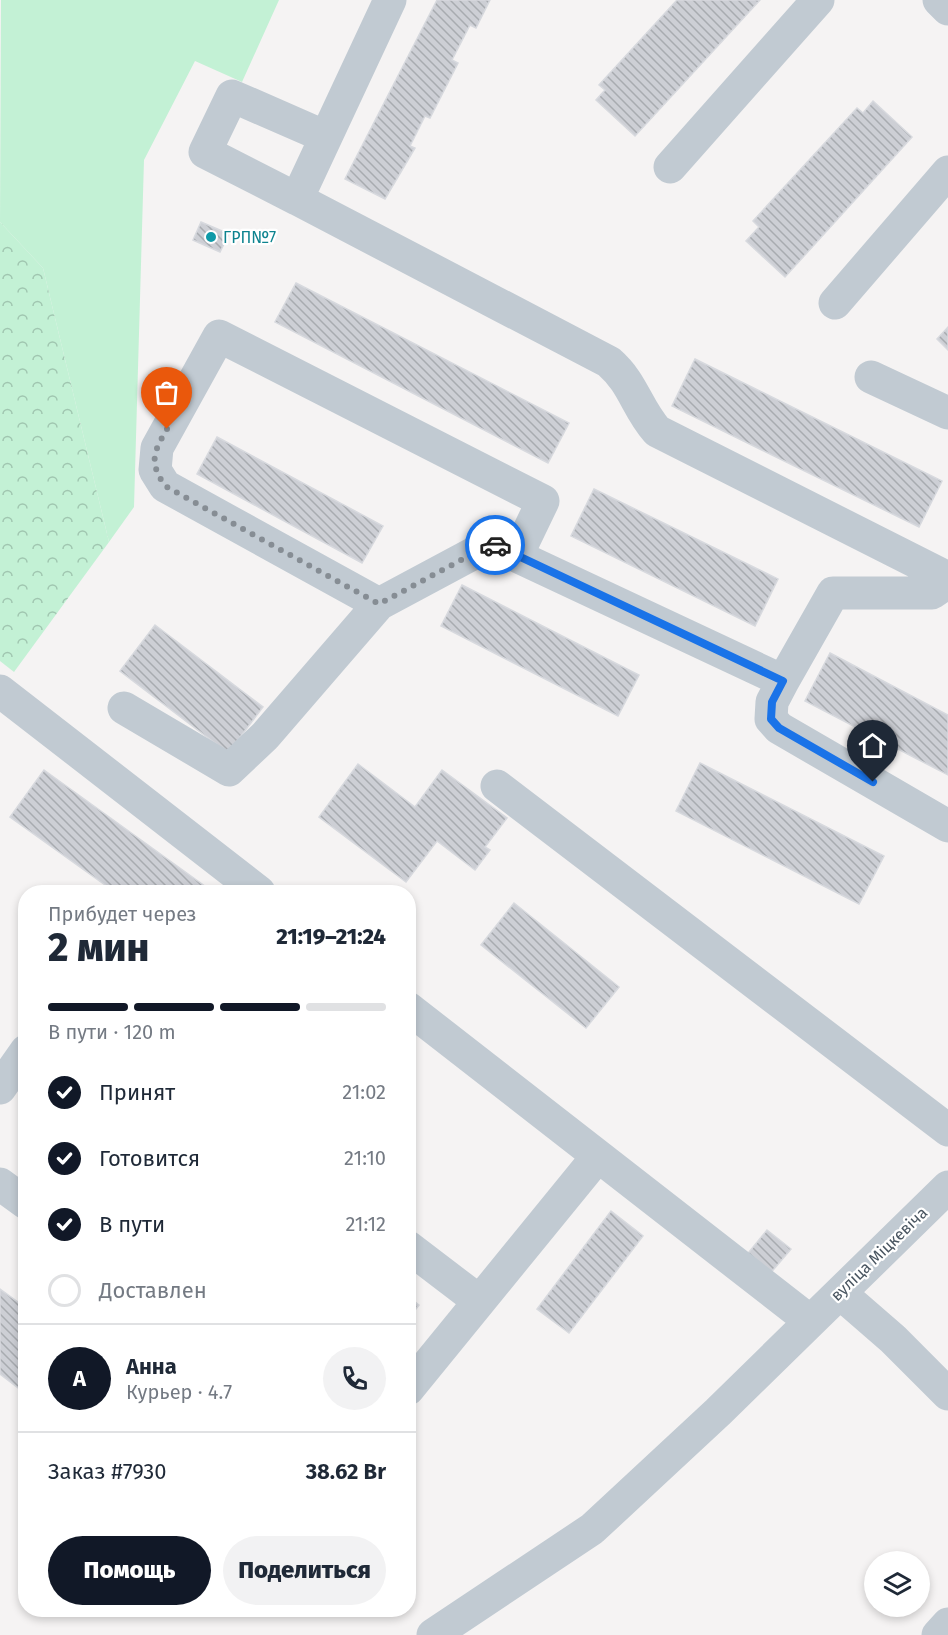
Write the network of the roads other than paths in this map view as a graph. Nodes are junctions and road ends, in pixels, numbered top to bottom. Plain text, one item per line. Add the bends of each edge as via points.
1 (390, 0) edge
2 (818, 0) edge
3 (939, 0) edge
4 (948, 9) edge
5 (326, 137) junction
6 (670, 168) dead end
7 (948, 172) edge
8 (297, 199) junction
9 (835, 303) dead end
10 (871, 377) dead end
11 (948, 413) edge
12 (517, 555) junction
13 (948, 580) edge
14 (379, 604) junction
15 (783, 681) junction
16 (0, 691) edge
17 (124, 708) dead end
18 (497, 786) dead end
19 (948, 826) edge
20 (250, 885) edge
21 (416, 1014) edge
22 (18, 1062) edge
23 (0, 1088) edge
24 (948, 1130) edge
25 (598, 1156) junction
26 (0, 1184) edge
27 (948, 1187) edge
28 (18, 1197) edge
29 (416, 1253) edge
30 (840, 1293) junction
31 (480, 1301) junction
32 (810, 1321) junction
33 (416, 1379) edge
34 (948, 1394) edge
35 (948, 1624) edge
36 (433, 1635) edge
37 (938, 1635) edge

1 - 5 street
2 - 6 street
3 - 4 street
5 - 8 street
5 - 8 street via 232,96 205,152
7 - 9 street
8 - 13 street via 609,362 625,376 644,416 657,431
10 - 11 street
12 - 14 street via 491,544
12 - 14 street via 543,501 219,336 157,448 154,470 165,486
12 - 15 street
13 - 15 street via 932,593 833,593
14 - 17 street via 265,736 229,770
15 - 19 street via 772,702 771,719 779,728
16 - 20 street
18 - 24 street
21 - 25 street
22 - 23 street
25 - 31 street
25 - 32 street
26 - 28 street
27 - 30 street, вуліца Міцкевіча
29 - 31 street
30 - 32 street, вуліца Міцкевіча
30 - 34 street
31 - 33 street
32 - 36 street, вуліца Міцкевіча via 592,1529
35 - 37 street

